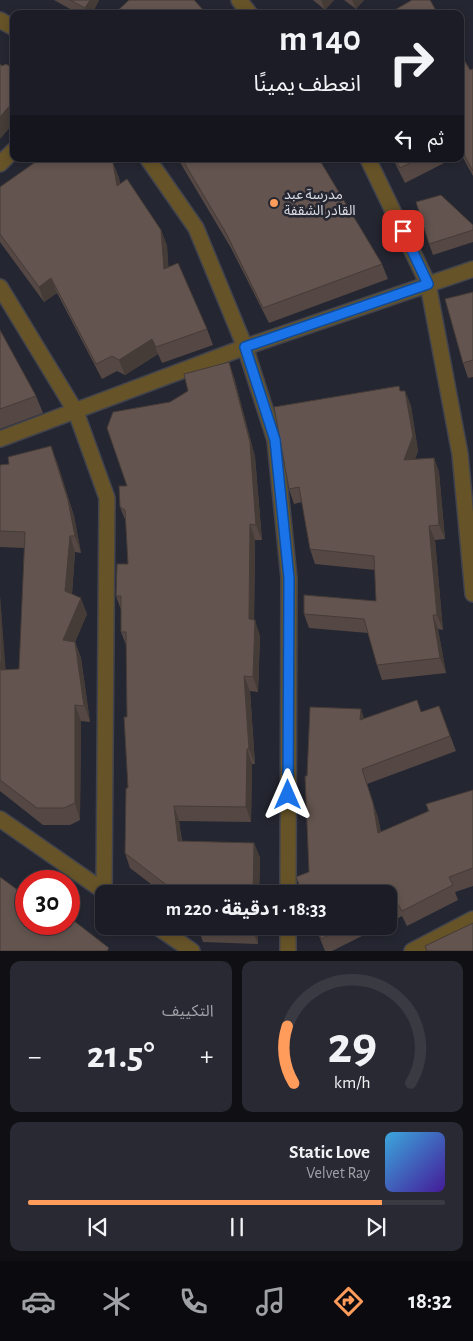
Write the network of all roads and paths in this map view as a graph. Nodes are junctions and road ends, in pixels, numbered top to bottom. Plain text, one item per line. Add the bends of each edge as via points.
1 (239, 0) edge
2 (247, 10) edge
3 (10, 154) edge
4 (150, 162) edge
5 (369, 162) edge
6 (0, 164) edge
7 (473, 269) edge
8 (428, 284) junction
9 (0, 286) edge
10 (245, 347) junction
11 (76, 412) junction
12 (0, 439) edge
13 (473, 594) edge
14 (0, 819) edge
15 (96, 885) edge
16 (106, 885) edge
17 (288, 885) edge
18 (473, 919) edge
19 (169, 935) edge
20 (288, 935) edge
21 (192, 951) edge
22 (288, 951) edge
23 (412, 951) edge

1 - 2 street
3 - 6 street
4 - 10 street via 196,228
5 - 8 street
7 - 8 street
8 - 10 street
8 - 13 street via 460,454
9 - 11 street
10 - 11 street
10 - 17 street via 275,440 289,578
11 - 12 street
11 - 16 street via 107,498
14 - 15 street
18 - 23 street
19 - 21 street
20 - 22 street

